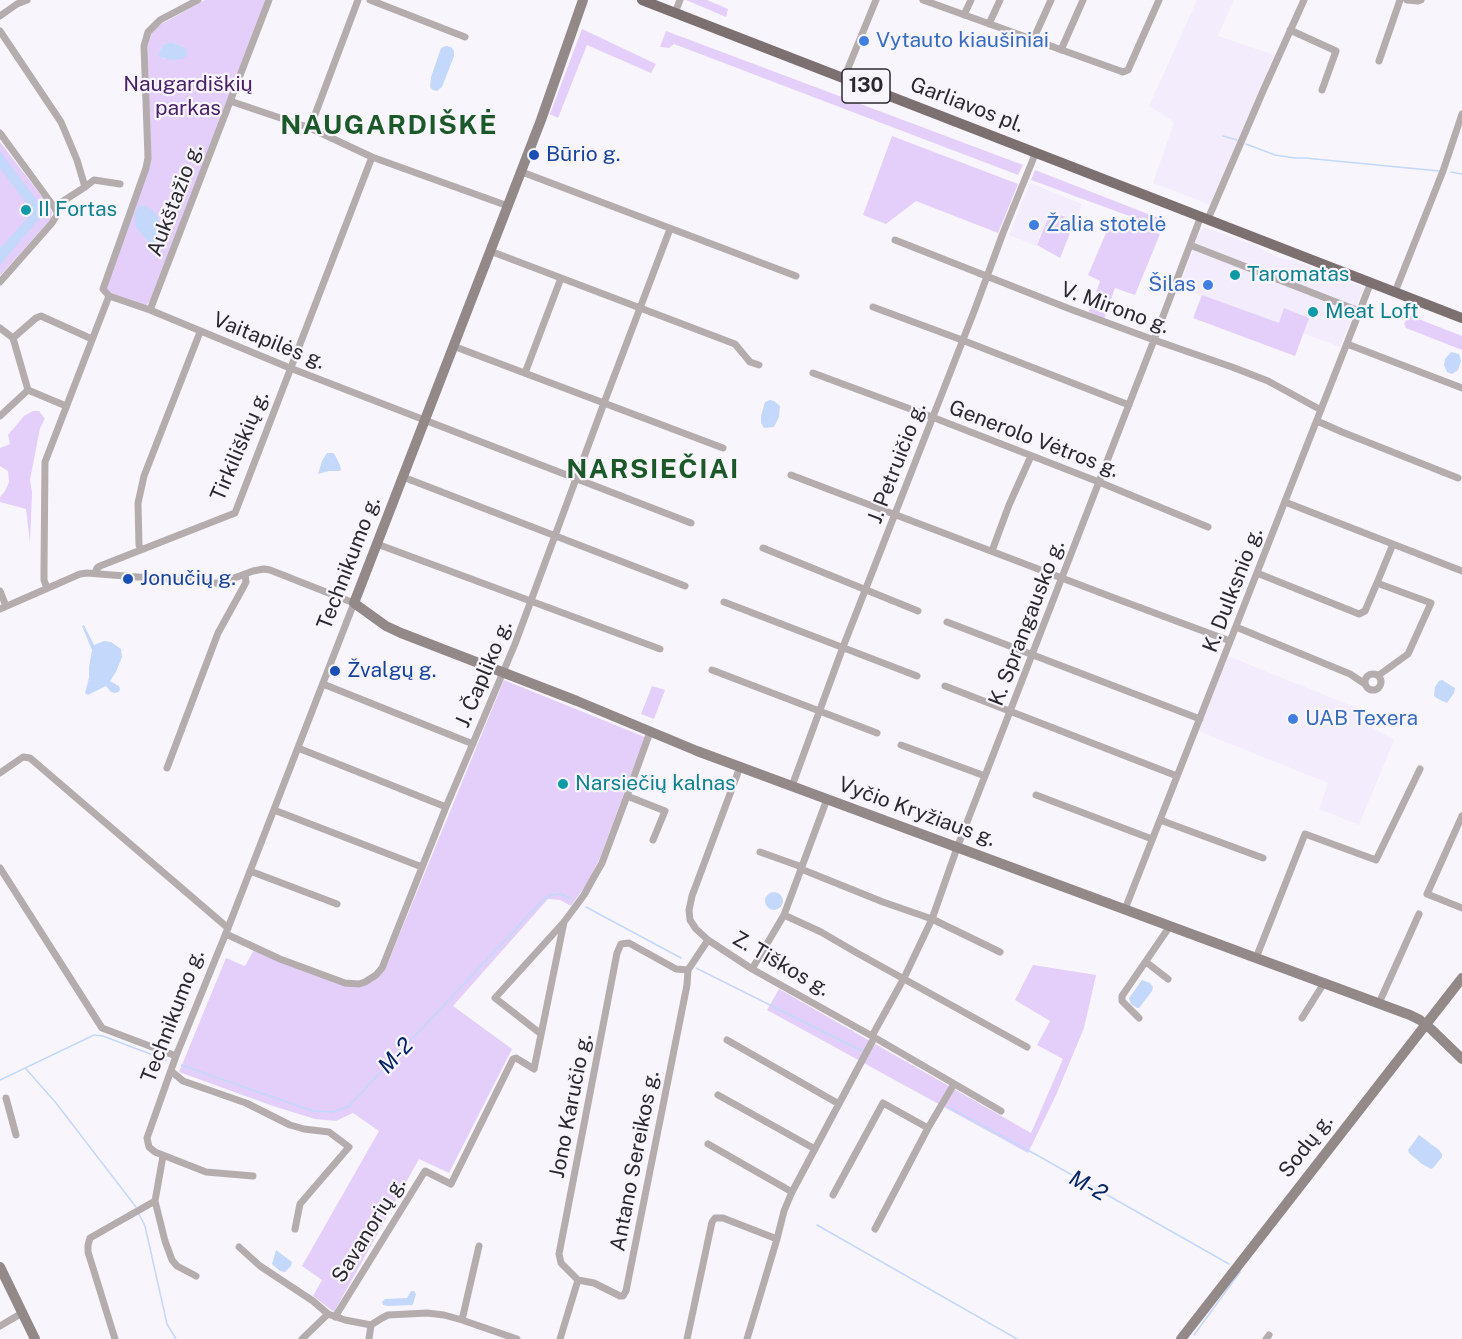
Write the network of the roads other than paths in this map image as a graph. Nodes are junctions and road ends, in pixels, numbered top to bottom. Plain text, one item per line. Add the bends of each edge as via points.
1 (27, 0) edge
2 (198, 0) edge
3 (269, 0) edge
4 (358, 0) edge
5 (370, 0) edge
6 (583, 0) edge
7 (642, 0) edge
8 (680, 0) edge
9 (876, 0) edge
10 (923, 0) edge
11 (971, 0) edge
12 (999, 0) edge
13 (1051, 0) edge
14 (1083, 0) edge
15 (1159, 0) edge
16 (1304, 0) edge
17 (1400, 0) edge
18 (1407, 0) edge
19 (1421, 0) edge
20 (675, 13) junction
21 (964, 15) junction
22 (0, 16) edge
23 (989, 24) junction
24 (1290, 30) junction
25 (0, 31) edge
26 (465, 37) dead end
27 (1034, 40) junction
28 (1061, 50) junction
29 (1379, 61) dead end
30 (844, 78) junction
31 (1322, 90) dead end
32 (230, 101) junction
33 (1462, 114) edge
34 (310, 128) junction
35 (0, 133) edge
36 (1036, 152) junction
37 (372, 157) junction
38 (522, 172) junction
39 (120, 184) dead end
40 (85, 187) junction
41 (508, 206) junction
42 (54, 207) junction
43 (1205, 218) junction
44 (670, 229) junction
45 (895, 240) dead end
46 (1190, 245) junction
47 (490, 251) junction
48 (796, 276) dead end
49 (987, 276) junction
50 (561, 278) junction
51 (0, 282) edge
52 (1371, 282) junction
53 (1395, 292) junction
54 (109, 296) junction
55 (873, 307) dead end
56 (640, 308) junction
57 (150, 310) junction
58 (1359, 311) junction
59 (1462, 318) edge
60 (0, 328) edge
61 (200, 332) junction
62 (13, 338) junction
63 (92, 339) junction
64 (962, 340) junction
65 (1154, 340) junction
66 (1347, 344) junction
67 (453, 346) junction
68 (759, 365) dead end
69 (290, 368) junction
70 (525, 372) junction
71 (813, 373) dead end
72 (1462, 388) edge
73 (28, 390) junction
74 (603, 403) junction
75 (1129, 405) junction
76 (66, 406) junction
77 (1321, 410) junction
78 (0, 416) edge
79 (932, 417) junction
80 (425, 421) junction
81 (1317, 421) junction
82 (723, 448) dead end
83 (1031, 456) junction
84 (791, 475) dead end
85 (403, 477) junction
86 (576, 478) junction
87 (1458, 478) dead end
88 (1099, 482) junction
89 (1285, 502) junction
90 (895, 514) junction
91 (691, 523) dead end
92 (1208, 527) dead end
93 (555, 537) junction
94 (377, 544) junction
95 (1393, 544) junction
96 (764, 548) dead end
97 (141, 549) junction
98 (992, 551) junction
99 (1462, 571) edge
100 (95, 573) junction
101 (1257, 573) junction
102 (245, 574) junction
103 (1062, 578) junction
104 (1377, 583) junction
105 (685, 586) dead end
106 (47, 588) junction
107 (866, 589) junction
108 (0, 591) edge
109 (531, 601) junction
110 (724, 602) dead end
111 (354, 603) junction
112 (3, 608) edge
113 (918, 610) dead end
114 (947, 622) dead end
115 (1236, 627) junction
116 (1230, 641) junction
117 (843, 647) junction
118 (660, 649) dead end
119 (1033, 654) junction
120 (712, 670) dead end
121 (503, 673) junction
122 (1350, 674) junction
123 (1369, 675) junction
124 (1379, 675) junction
125 (917, 676) dead end
126 (323, 684) junction
127 (1365, 684) junction
128 (945, 686) dead end
129 (818, 711) junction
130 (1010, 712) junction
131 (1200, 719) junction
132 (650, 732) junction
133 (877, 733) dead end
134 (473, 744) junction
135 (901, 745) dead end
136 (298, 748) junction
137 (740, 766) junction
138 (167, 768) dead end
139 (1420, 769) dead end
140 (0, 773) edge
141 (985, 776) junction
142 (1177, 776) junction
143 (792, 786) junction
144 (1036, 795) dead end
145 (627, 796) junction
146 (827, 799) junction
147 (446, 807) junction
148 (273, 810) junction
149 (1462, 816) edge
150 (1160, 820) junction
151 (1152, 839) junction
152 (653, 840) dead end
153 (957, 848) junction
154 (760, 852) dead end
155 (1263, 858) dead end
156 (422, 867) junction
157 (0, 868) edge
158 (801, 868) junction
159 (250, 871) junction
160 (337, 904) dead end
161 (1462, 908) edge
162 (1125, 909) junction
163 (1419, 914) dead end
164 (784, 915) junction
165 (932, 919) junction
166 (564, 922) junction
167 (1170, 926) junction
168 (227, 931) junction
169 (708, 940) junction
170 (1000, 952) dead end
171 (1256, 957) junction
172 (1146, 962) junction
173 (752, 969) junction
174 (688, 970) junction
175 (904, 978) junction
176 (1462, 978) edge
177 (1167, 979) dead end
178 (1324, 983) junction
179 (1379, 1004) junction
180 (1139, 1018) dead end
181 (1302, 1018) dead end
182 (1425, 1025) junction
183 (541, 1034) junction
184 (873, 1037) junction
185 (727, 1040) dead end
186 (1027, 1047) dead end
187 (176, 1056) junction
188 (1462, 1059) edge
189 (171, 1071) junction
190 (954, 1084) junction
191 (718, 1095) dead end
192 (6, 1098) dead end
193 (839, 1104) junction
194 (1001, 1111) dead end
195 (928, 1128) junction
196 (16, 1135) dead end
197 (708, 1144) dead end
198 (815, 1149) junction
199 (163, 1156) junction
200 (253, 1176) dead end
201 (792, 1192) junction
202 (833, 1195) dead end
203 (155, 1201) junction
204 (295, 1229) dead end
205 (875, 1229) dead end
206 (777, 1239) junction
207 (479, 1246) dead end
208 (239, 1247) dead end
209 (0, 1267) edge
210 (196, 1276) dead end
211 (578, 1280) junction
212 (22, 1313) junction
213 (332, 1315) junction
214 (462, 1320) junction
215 (371, 1325) junction
216 (0, 1326) edge
217 (1185, 1338) edge
218 (35, 1339) edge
219 (115, 1339) edge
220 (302, 1339) edge
221 (369, 1339) edge
222 (517, 1339) edge
223 (560, 1339) edge
224 (687, 1339) edge
225 (747, 1339) edge

1 - 22 street
2 - 54 street via 160,20 148,32 144,46 148,158 103,289
3 - 32 street, Aukštažio g.
4 - 34 street
5 - 26 street
6 - 38 street, Technikumo g.
7 - 20 main road, Garliavos pl. / 130
8 - 20 street
9 - 30 street
10 - 21 street
11 - 21 street
12 - 23 street
13 - 27 street
14 - 28 street
15 - 28 street via 1128,70 1123,72
16 - 24 street, K. Sprangausko g.
17 - 29 street
18 - 19 street
20 - 30 main road, Garliavos pl. / 130
21 - 23 street
23 - 27 street
24 - 31 street via 1336,51
24 - 43 street, K. Sprangausko g.
25 - 40 street via 61,122
27 - 28 street
30 - 36 main road, Garliavos pl. / 130
32 - 34 street
32 - 57 street, Aukštažio g.
33 - 53 street
34 - 37 street
35 - 42 street
36 - 43 main road, Garliavos pl. / 130
36 - 49 street, J. Petruičio g.
37 - 41 street
37 - 69 street, Tirkiliškių g.
38 - 41 street, Technikumo g.
38 - 44 street
39 - 40 street via 94,180
40 - 42 street
41 - 47 street, Technikumo g.
42 - 51 street via 57,215 52,223
43 - 46 street, K. Sprangausko g.
43 - 52 main road, Garliavos pl. / 130
44 - 48 street
44 - 56 street, J. Čapliko g.
45 - 49 street, V. Mirono g.
46 - 58 street
46 - 65 street, K. Sprangausko g.
47 - 50 street
47 - 67 street, Technikumo g.
49 - 64 street, J. Petruičio g.
49 - 65 street, V. Mirono g.
50 - 56 street
50 - 70 street
52 - 53 main road, 130
52 - 58 street, K. Dulksnio g.
53 - 59 main road, 130
54 - 57 street, Vaitapilės g.
54 - 63 street
55 - 64 street
56 - 68 street via 735,344 750,362
56 - 74 street, J. Čapliko g.
57 - 61 street, Vaitapilės g.
58 - 66 street, K. Dulksnio g.
60 - 62 street
61 - 69 street, Vaitapilės g.
61 - 97 street via 144,476 138,503
62 - 63 street via 41,316
62 - 73 street
63 - 76 street
64 - 75 street
64 - 79 street, J. Petruičio g.
65 - 75 street, K. Sprangausko g.
65 - 77 street, V. Mirono g. via 1268,381
66 - 72 street
66 - 77 street, K. Dulksnio g.
67 - 70 street
67 - 80 street, Technikumo g.
69 - 80 street, Vaitapilės g.
69 - 97 street, Tirkiliškių g. via 235,513
70 - 74 street
71 - 79 street, Generolo Vėtros g.
73 - 76 street
73 - 78 street
74 - 82 street
74 - 86 street, J. Čapliko g.
75 - 88 street, K. Sprangausko g.
76 - 106 street via 45,462
77 - 81 street, K. Dulksnio g.
79 - 83 street, Generolo Vėtros g.
79 - 90 street, J. Petruičio g.
80 - 85 street, Technikumo g.
80 - 86 street, Vaitapilės g.
81 - 87 street
81 - 89 street, K. Dulksnio g.
83 - 88 street, Generolo Vėtros g.
83 - 98 street
84 - 90 street
85 - 93 street
85 - 94 street, Technikumo g.
86 - 91 street, Vaitapilės g.
86 - 93 street, J. Čapliko g.
88 - 92 street, Generolo Vėtros g.
88 - 103 street, K. Sprangausko g.
89 - 95 street
89 - 101 street, K. Dulksnio g.
90 - 98 street
90 - 107 street, J. Petruičio g.
93 - 105 street
93 - 109 street, J. Čapliko g.
94 - 109 street
94 - 111 street, Technikumo g.
95 - 99 street
95 - 104 street
96 - 107 street
97 - 100 street, Tirkiliškių g. via 100,566
98 - 103 street
100 - 102 street via 213,583
100 - 106 street, Tirkiliškių g. via 80,574
101 - 104 street via 1359,615 1365,611
101 - 115 street, K. Dulksnio g.
102 - 111 street via 270,570
102 - 138 street via 246,582 218,633
103 - 116 street
103 - 119 street, K. Sprangausko g.
104 - 124 street via 1431,603 1408,654
106 - 112 street, Tirkiliškių g.
107 - 113 street
107 - 117 street, J. Petruičio g.
108 - 112 street
109 - 118 street
109 - 121 street, J. Čapliko g.
110 - 117 street
111 - 121 street, Vyčio Kryžiaus g. via 386,626
111 - 126 street, Technikumo g.
114 - 119 street
115 - 116 street, K. Dulksnio g.
115 - 122 street
116 - 131 street, K. Dulksnio g.
117 - 125 street
117 - 129 street, J. Petruičio g.
119 - 130 street, K. Sprangausko g.
119 - 131 street
120 - 129 street
121 - 132 street, Vyčio Kryžiaus g.
121 - 134 street, J. Čapliko g.
122 - 123 street
122 - 127 street
123 - 124 street
123 - 127 street
124 - 127 street via 1382,682 1378,689 1370,690
126 - 134 street
126 - 136 street, Technikumo g.
128 - 130 street
129 - 133 street
129 - 143 street, J. Petruičio g.
130 - 141 street, K. Sprangausko g.
130 - 142 street
131 - 142 street, K. Dulksnio g.
132 - 137 street, Vyčio Kryžiaus g.
132 - 145 street
134 - 147 street, J. Čapliko g.
135 - 141 street
136 - 147 street
136 - 148 street, Technikumo g.
137 - 143 street, Vyčio Kryžiaus g.
137 - 169 street, Z. Tiškos g. via 689,910 690,920
139 - 171 street via 1376,860 1305,834
140 - 168 street, J. Čapliko g. via 23,757 30,758
141 - 153 street, K. Sprangausko g.
142 - 150 street, K. Dulksnio g.
143 - 146 street, Vyčio Kryžiaus g.
144 - 151 street
145 - 152 street via 665,811
145 - 166 street via 602,863
146 - 153 street, Vyčio Kryžiaus g.
146 - 158 street
147 - 156 street, J. Čapliko g.
148 - 156 street
148 - 159 street, Technikumo g.
149 - 161 street via 1427,894
150 - 151 street, K. Dulksnio g.
150 - 155 street
151 - 162 street, K. Dulksnio g.
153 - 162 street, Vyčio Kryžiaus g.
153 - 165 street, K. Sprangausko g.
154 - 158 street
156 - 168 street, J. Čapliko g. via 382,968 359,984 345,983 280,959
157 - 187 street via 102,1028
158 - 164 street
158 - 165 street
159 - 160 street
159 - 168 street, Technikumo g.
162 - 167 street, Vyčio Kryžiaus g.
163 - 179 street
164 - 173 street
164 - 175 street
165 - 170 street
165 - 175 street, K. Sprangausko g.
166 - 183 street
166 - 183 street via 495,998
167 - 171 street, Vyčio Kryžiaus g.
167 - 172 street
168 - 187 street, Technikumo g.
169 - 173 street, Z. Tiškos g.
169 - 174 street
171 - 178 street, Vyčio Kryžiaus g.
172 - 177 street
172 - 180 street via 1122,996 1122,1001
173 - 184 street, Z. Tiškos g.
174 - 211 street, Antano Sereikos g. via 626,1291 620,1296
174 - 211 street, Jono Karučio g. via 676,969 629,943 621,944 617,952 558,1254 561,1263
175 - 184 street, K. Sprangausko g.
175 - 186 street
176 - 182 street, Sodų g.
178 - 179 street, Vyčio Kryžiaus g.
178 - 181 street
179 - 182 street, Vyčio Kryžiaus g.
182 - 188 street, Vyčio Kryžiaus g.
182 - 217 street, Sodų g.
183 - 213 street, Savanorių g. via 534,1069 513,1059 451,1184 425,1171
184 - 190 street, Z. Tiškos g.
184 - 193 street, K. Sprangausko g.
185 - 193 street
187 - 189 street, Technikumo g.
189 - 199 street, Technikumo g. via 147,1138 149,1147
189 - 204 street via 183,1081 246,1103 290,1125 329,1132 349,1147 300,1204
190 - 194 street, Z. Tiškos g.
190 - 195 street
191 - 198 street
192 - 196 street
193 - 198 street, K. Sprangausko g.
195 - 202 street via 883,1103
195 - 205 street
197 - 201 street
198 - 201 street, K. Sprangausko g.
199 - 200 street via 206,1172
199 - 203 street
201 - 206 street, K. Sprangausko g.
203 - 210 street via 172,1260
203 - 219 street via 90,1238 88,1252
206 - 224 street via 715,1218
206 - 225 street, K. Sprangausko g.
207 - 214 street
208 - 213 street
209 - 212 street
211 - 223 street
212 - 216 street
212 - 218 street
213 - 215 street
213 - 220 street
214 - 215 street via 436,1314 388,1315
214 - 222 street
215 - 221 street

